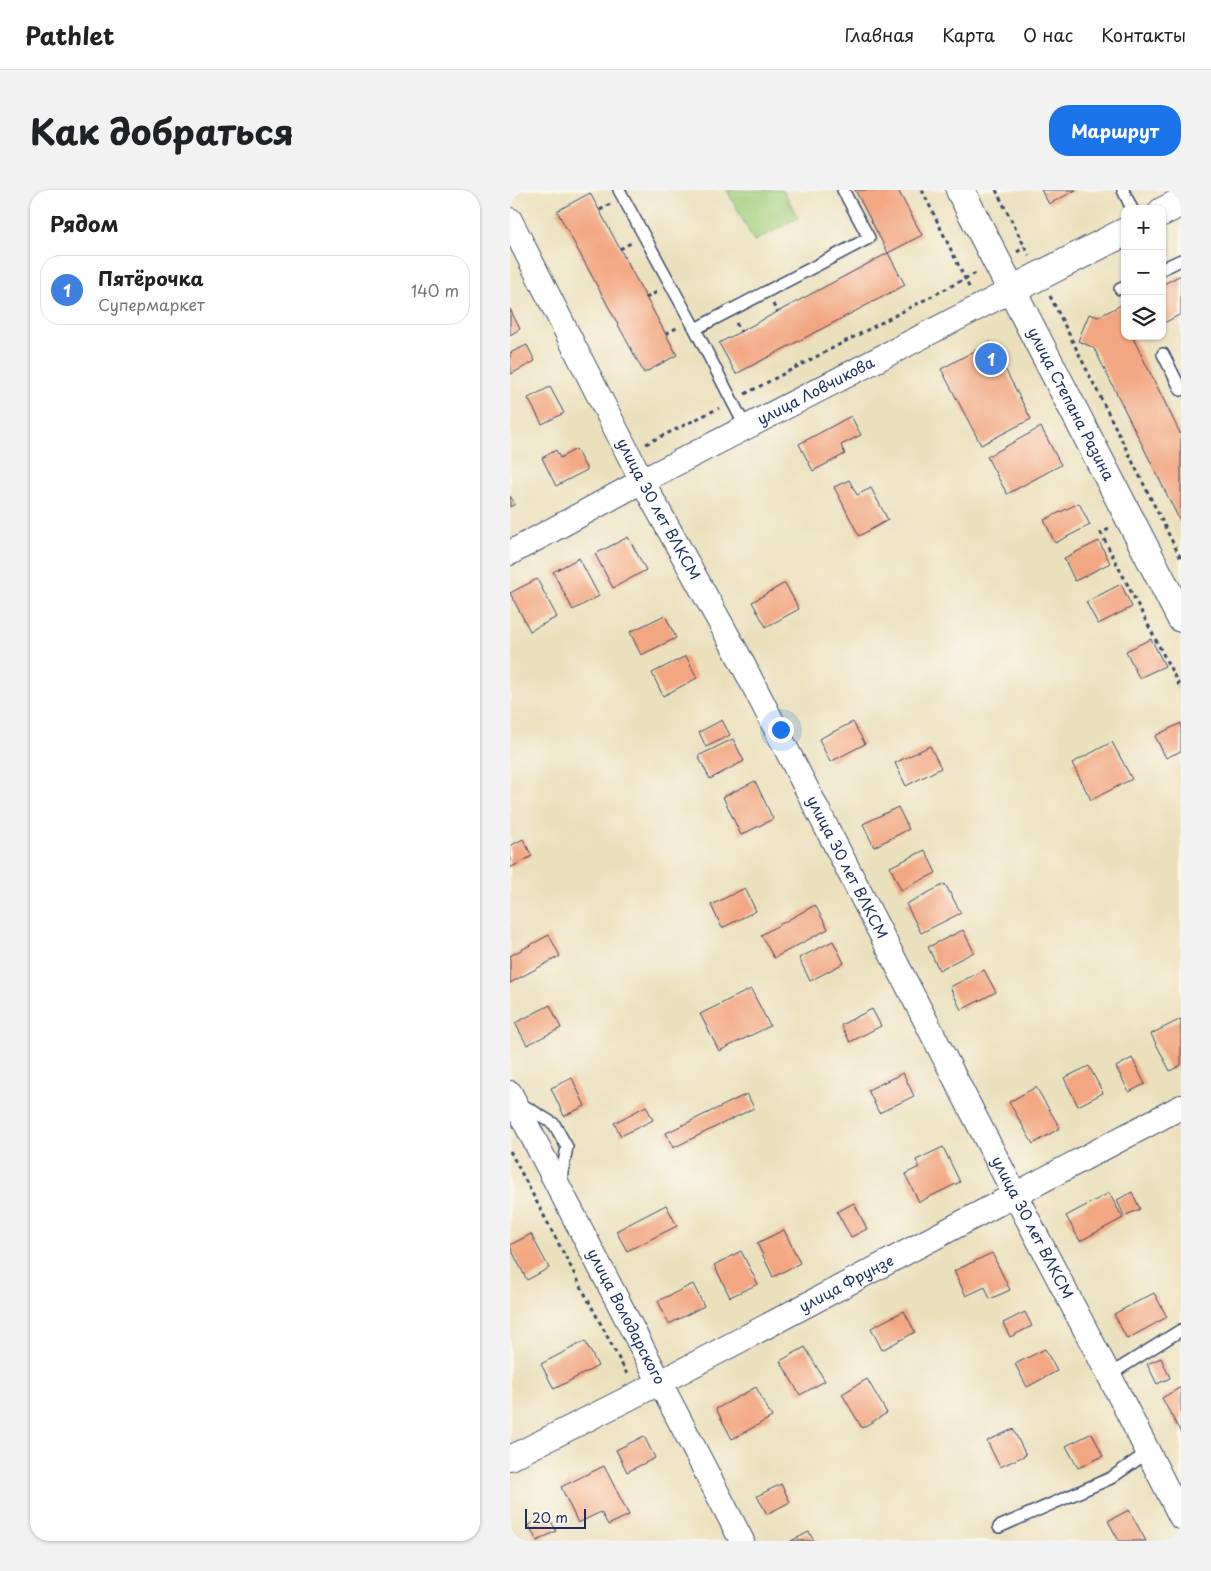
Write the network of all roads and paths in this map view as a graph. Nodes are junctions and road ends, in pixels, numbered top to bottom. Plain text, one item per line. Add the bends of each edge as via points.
1 (619, 190) edge
2 (843, 190) edge
3 (922, 190) edge
4 (960, 190) edge
5 (996, 190) edge
6 (1122, 190) edge
7 (1181, 202) edge
8 (1130, 205) edge
9 (1166, 210) edge
10 (510, 220) edge
11 (1121, 234) edge
12 (1025, 247) junction
13 (1181, 260) edge
14 (998, 262) junction
15 (1166, 267) edge
16 (1040, 276) junction
17 (965, 279) junction
18 (1012, 290) junction
19 (979, 307) junction
20 (695, 329) junction
21 (1163, 354) dead end
22 (1181, 390) edge
23 (732, 401) junction
24 (746, 428) junction
25 (628, 453) junction
26 (642, 481) junction
27 (1130, 518) junction
28 (510, 553) edge
29 (1181, 559) edge
30 (1181, 618) edge
31 (1181, 689) edge
32 (512, 1096) edge
33 (1181, 1107) edge
34 (510, 1151) edge
35 (1015, 1195) junction
36 (1181, 1330) edge
37 (1109, 1374) junction
38 (661, 1382) junction
39 (638, 1394) junction
40 (1148, 1452) junction
41 (510, 1458) edge
42 (1181, 1517) edge
43 (999, 1527) dead end
44 (742, 1541) edge

1 - 20 lane
2 - 20 lane via 869,238
3 - 17 path
4 - 14 street, улица Степана Разина
5 - 12 path
6 - 8 lane
7 - 9 street
10 - 25 street, улица 30 лет ВЛКСМ
11 - 16 street, улица Ловчикова
12 - 14 path
12 - 16 path
13 - 15 lane
14 - 17 path
14 - 18 street, улица Степана Разина
16 - 18 street, улица Ловчикова
16 - 29 path
17 - 19 path
17 - 23 path
18 - 19 street, улица Ловчикова
18 - 27 street, улица Степана Разина
19 - 24 street, улица Ловчикова
20 - 23 lane
21 - 22 lane
23 - 24 lane
23 - 25 path
24 - 26 street, улица Ловчикова
25 - 26 street, улица 30 лет ВЛКСМ
26 - 28 street, улица Ловчикова
26 - 35 street, улица 30 лет ВЛКСМ via 737,653
27 - 30 street, улица Степана Разина
27 - 31 path via 1101,533
32 - 38 street, улица Володарского
33 - 35 street, улица Фрунзе
34 - 39 path
35 - 37 street, улица 30 лет ВЛКСМ
35 - 38 street, улица Фрунзе
36 - 37 lane
37 - 40 street, улица 30 лет ВЛКСМ
38 - 39 street, улица Фрунзе
38 - 44 street, улица Володарского
39 - 41 street, улица Фрунзе
40 - 42 street, улица 30 лет ВЛКСМ
40 - 43 lane via 1111,1478

